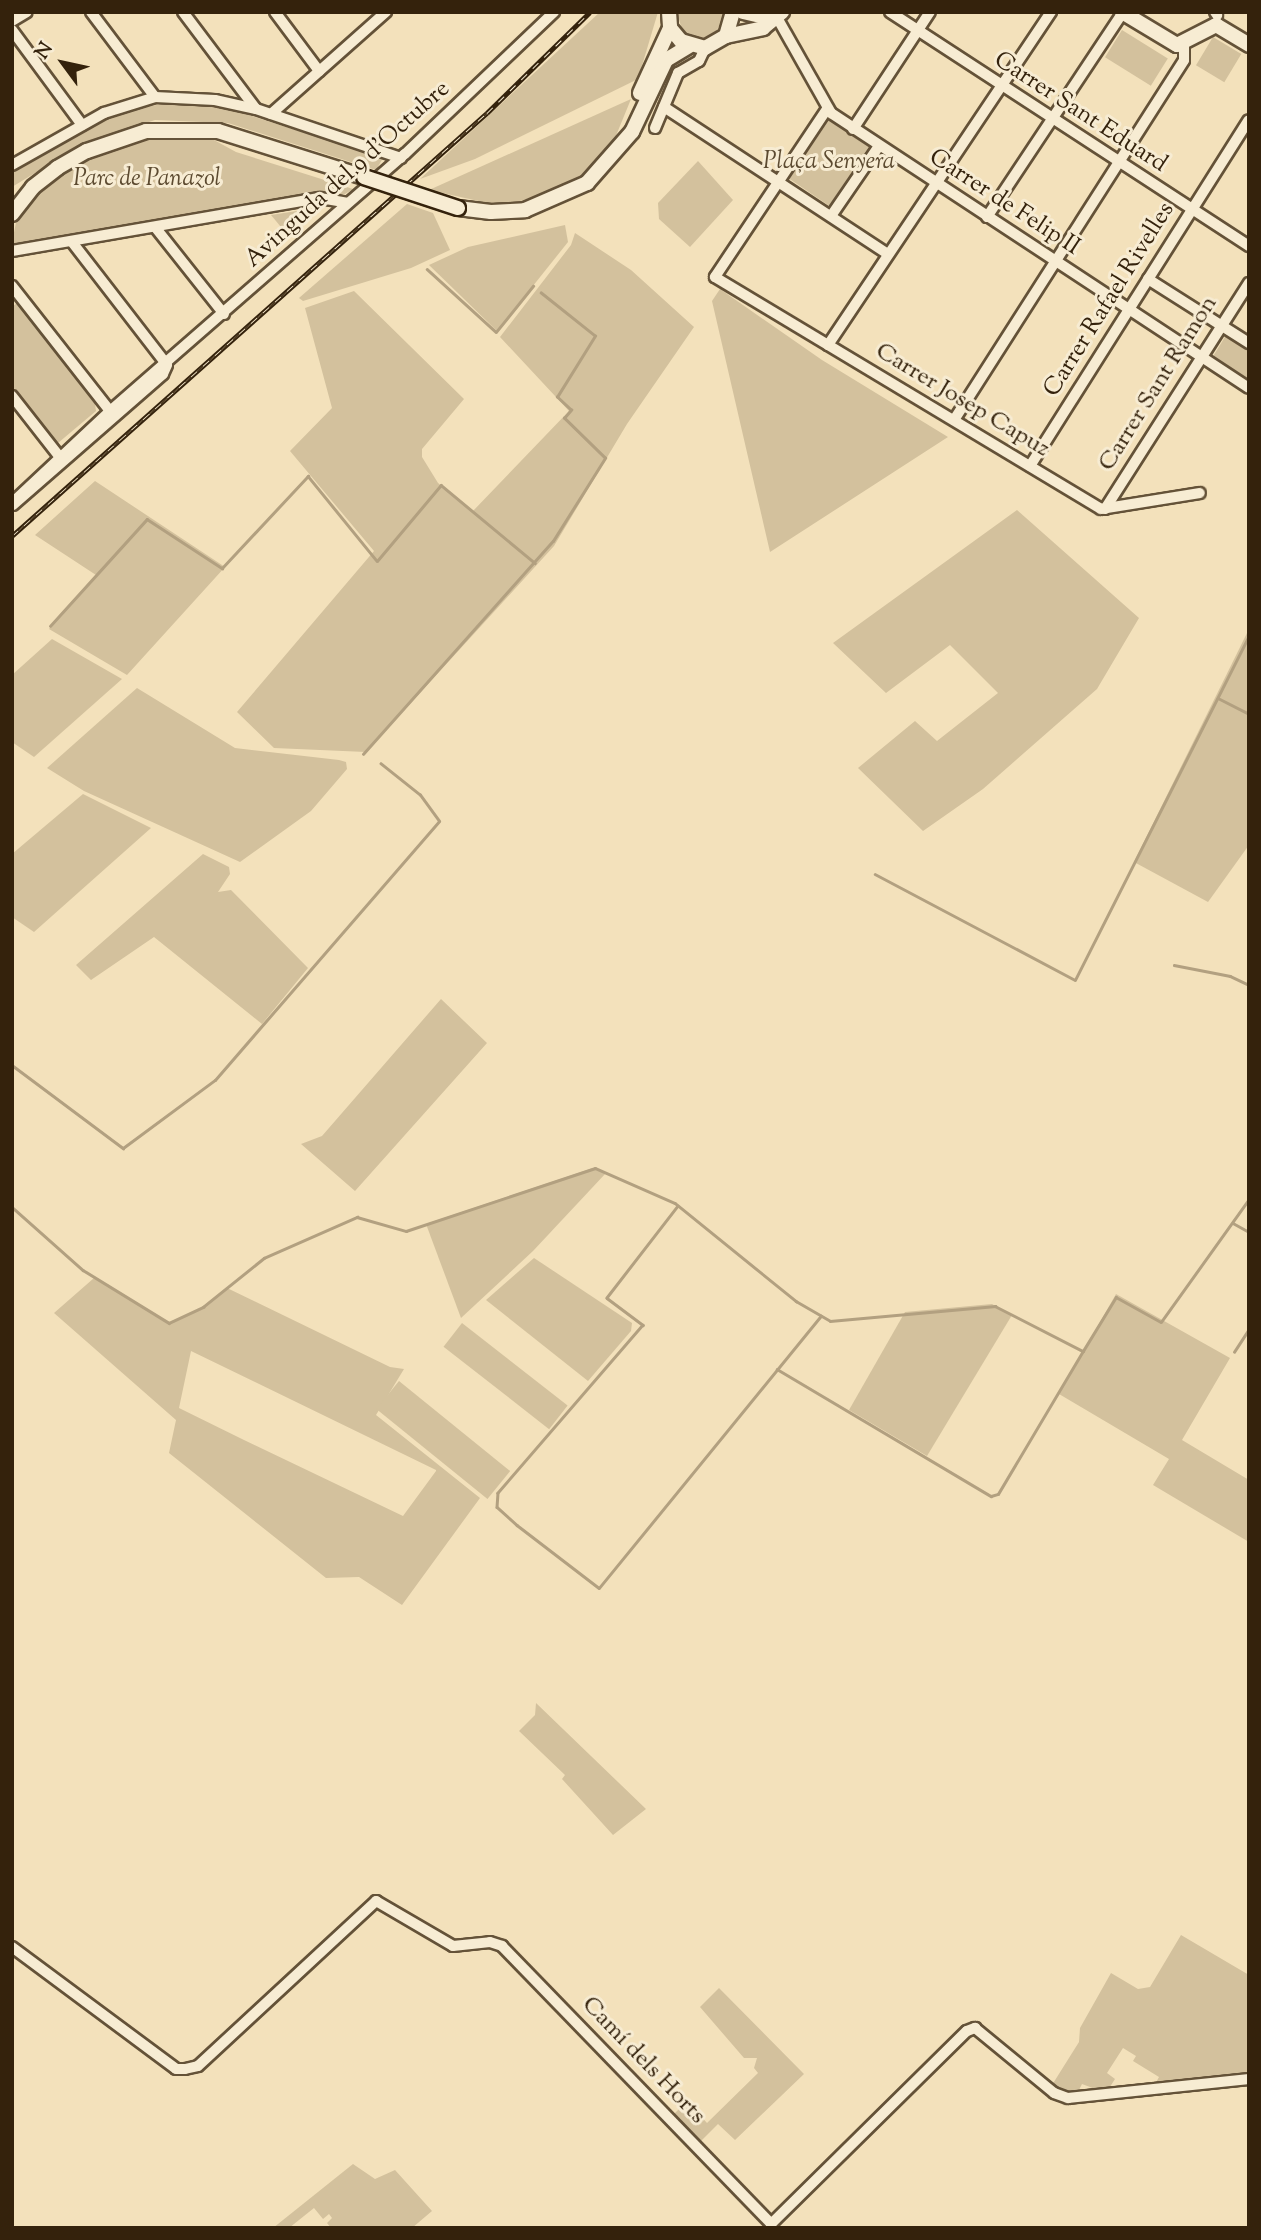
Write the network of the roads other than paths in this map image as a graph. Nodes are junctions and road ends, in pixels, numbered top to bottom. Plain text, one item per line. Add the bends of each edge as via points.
1 (27, 12) edge
2 (91, 12) edge
3 (183, 12) edge
4 (275, 12) edge
5 (386, 12) edge
6 (554, 12) edge
7 (669, 12) edge
8 (733, 12) edge
9 (743, 12) edge
10 (890, 12) edge
11 (930, 12) edge
12 (1051, 12) edge
13 (1123, 12) edge
14 (776, 15) edge
15 (1217, 16) edge
16 (12, 21) edge
17 (670, 28) junction
18 (12, 30) edge
19 (918, 31) junction
20 (726, 36) junction
21 (1184, 45) junction
22 (1249, 45) edge
23 (689, 46) junction
24 (705, 48) junction
25 (319, 71) junction
26 (1001, 87) junction
27 (155, 97) junction
28 (664, 107) junction
29 (256, 109) junction
30 (827, 109) junction
31 (271, 114) junction
32 (1052, 118) junction
33 (1249, 120) edge
34 (82, 125) junction
35 (655, 128) dead end
36 (853, 129) junction
37 (625, 140) junction
38 (879, 146) junction
39 (401, 158) junction
40 (14, 162) edge
41 (1117, 162) junction
42 (778, 182) junction
43 (936, 183) junction
44 (33, 187) junction
45 (12, 194) edge
46 (326, 198) junction
47 (347, 203) junction
48 (1192, 209) junction
49 (12, 214) edge
50 (831, 216) junction
51 (987, 216) junction
52 (331, 217) junction
53 (155, 227) junction
54 (72, 242) junction
55 (1249, 246) edge
56 (12, 251) edge
57 (888, 254) junction
58 (1055, 262) junction
59 (1148, 279) junction
60 (1249, 283) edge
61 (12, 286) edge
62 (1129, 310) junction
63 (223, 314) junction
64 (1222, 326) junction
65 (1249, 343) edge
66 (828, 345) junction
67 (1201, 358) junction
68 (167, 365) junction
69 (1249, 388) edge
70 (12, 396) edge
71 (110, 411) junction
72 (954, 420) junction
73 (59, 456) junction
74 (1030, 466) junction
75 (1200, 493) dead end
76 (12, 504) edge
77 (1105, 509) junction
78 (12, 1947) edge
79 (1249, 2079) edge

1 - 16 street
2 - 27 street
3 - 29 street
4 - 25 street
5 - 25 street
6 - 39 street, Avinguda del 9 d'Octubre
7 - 17 street
8 - 20 street
9 - 14 street
10 - 19 street, Carrer Sant Eduard
11 - 19 street
12 - 26 street
13 - 21 street via 1171,43
13 - 32 street
14 - 20 street via 763,28
14 - 30 street, Carrer de Felip II
15 - 21 street
15 - 22 street
17 - 23 street
17 - 37 street via 647,75
18 - 34 street
19 - 26 street, Carrer Sant Eduard
19 - 36 street
20 - 24 street
21 - 41 street via 1184,60
23 - 24 street
23 - 37 street via 666,60
24 - 28 street via 699,61 678,73
25 - 31 street
26 - 32 street, Carrer Sant Eduard
26 - 43 street
27 - 29 street via 215,100
27 - 34 street
28 - 35 street
28 - 42 street
29 - 31 street
30 - 36 street, Carrer de Felip II
30 - 42 street
31 - 39 street
32 - 41 street, Carrer Sant Eduard
32 - 51 street
33 - 48 street, Carrer Rafael Rivelles
34 - 40 street
36 - 38 street, Carrer de Felip II
37 - 44 street, bridge via 598,174 574,191 525,210 458,208 218,131 161,129 87,150
38 - 43 street, Carrer de Felip II
38 - 50 street
39 - 47 street, Avinguda del 9 d'Octubre
41 - 48 street, Carrer Sant Eduard
41 - 58 street
42 - 50 street
42 - 66 street, Carrer Josep Capuz via 715,277
43 - 51 street, Carrer de Felip II
43 - 57 street
44 - 45 street
44 - 49 street
46 - 47 street
46 - 52 street
46 - 53 street
47 - 52 street, Avinguda del 9 d'Octubre
48 - 55 street, Carrer Sant Eduard
48 - 59 street, Carrer Rafael Rivelles
50 - 57 street
51 - 58 street, Carrer de Felip II
52 - 63 street, Avinguda del 9 d'Octubre
53 - 54 street
53 - 63 street
54 - 56 street
54 - 68 street
57 - 66 street
58 - 62 street, Carrer de Felip II
58 - 72 street
59 - 62 street, Carrer Rafael Rivelles
59 - 64 street
60 - 64 street, Carrer Sant Ramon
61 - 71 street
62 - 67 street, Carrer de Felip II
62 - 74 street, Carrer Rafael Rivelles
63 - 68 street, Avinguda del 9 d'Octubre
64 - 65 street
64 - 67 street, Carrer Sant Ramon
66 - 72 street, Carrer Josep Capuz
67 - 69 street, Carrer de Felip II
67 - 77 street, Carrer Sant Ramon
68 - 71 street, Avinguda del 9 d'Octubre
68 - 76 street, Avinguda del 9 d'Octubre via 163,374
70 - 73 street
71 - 73 street, Avinguda del 9 d'Octubre
72 - 74 street, Carrer Josep Capuz
73 - 76 street, Avinguda del 9 d'Octubre
74 - 77 street, Carrer Josep Capuz
75 - 77 street
78 - 79 street, Camí dels Horts via 176,2069 185,2070 198,2066 376,1901 453,1946 490,1942 502,1946 771,2224 975,2028 1054,2092 1068,2098

